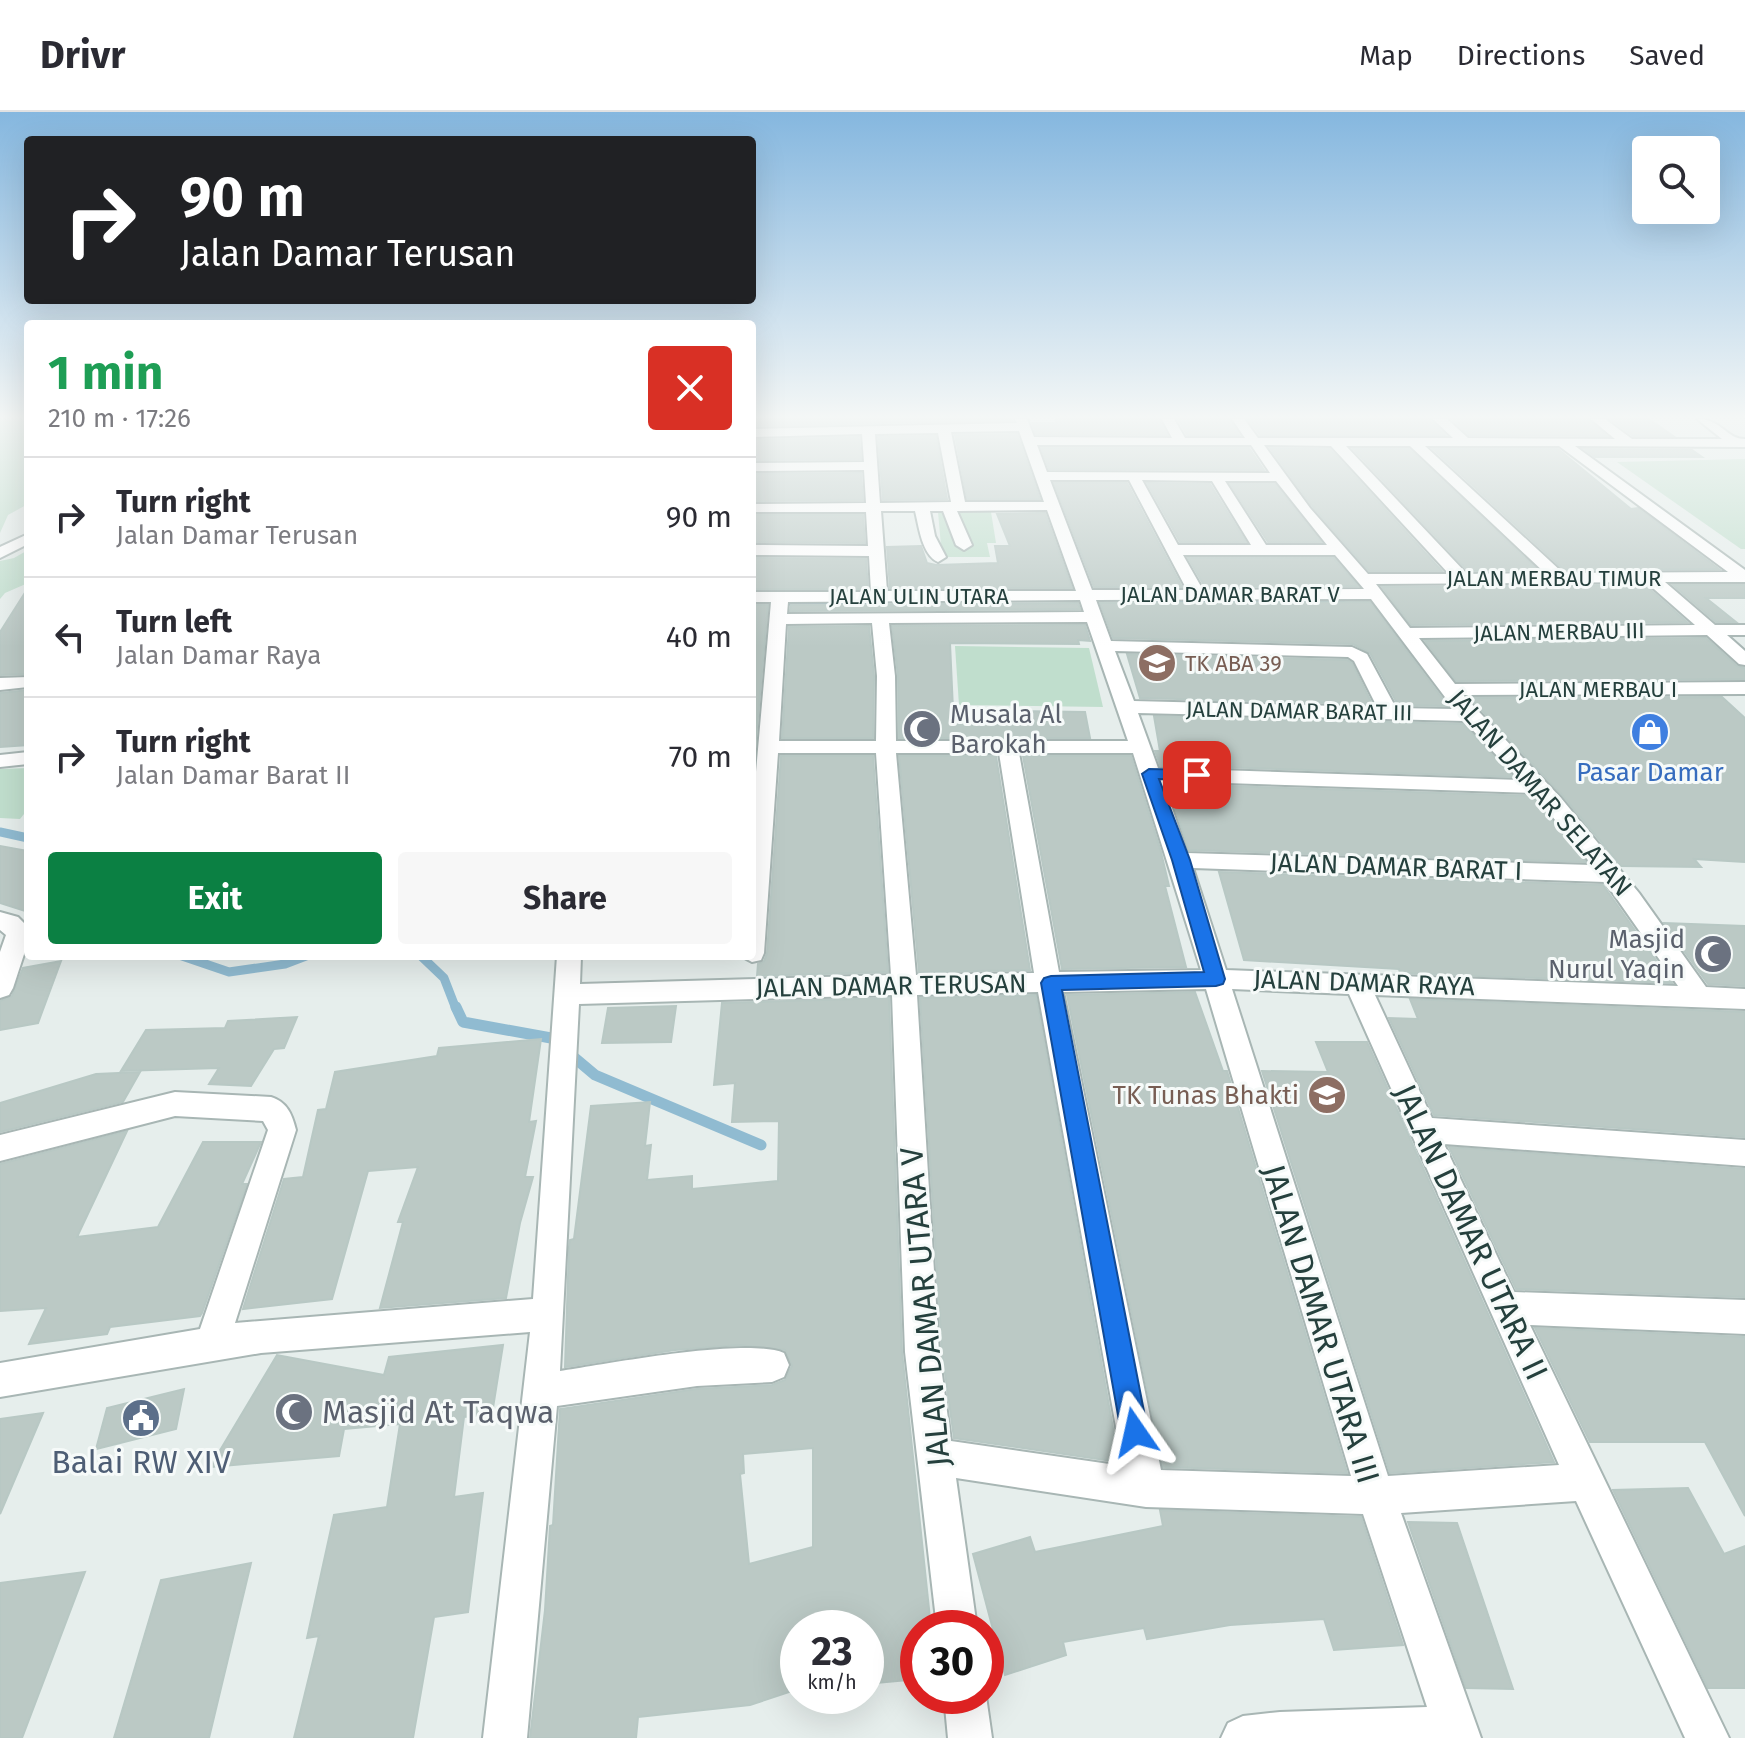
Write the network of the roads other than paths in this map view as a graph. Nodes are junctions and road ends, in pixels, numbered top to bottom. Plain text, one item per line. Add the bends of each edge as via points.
1 (874, 495) edge
2 (952, 495) edge
3 (1051, 495) edge
4 (1143, 495) edge
5 (1227, 495) edge
6 (1294, 495) edge
7 (1384, 495) edge
8 (1470, 495) edge
9 (1633, 495) edge
10 (921, 505) junction
11 (875, 506) junction
12 (953, 506) junction
13 (1055, 506) junction
14 (756, 508) edge
15 (24, 540) edge
16 (964, 545) dead end
17 (756, 550) edge
18 (1171, 550) junction
19 (1261, 550) junction
20 (1341, 550) junction
21 (875, 551) junction
22 (0, 553) edge
23 (938, 557) dead end
24 (1744, 577) edge
25 (1462, 578) junction
26 (1560, 579) junction
27 (1652, 579) junction
28 (1370, 586) junction
29 (1197, 594) junction
30 (879, 595) junction
31 (756, 598) edge
32 (780, 605) junction
33 (1090, 606) junction
34 (880, 617) junction
35 (1712, 630) junction
36 (1745, 630) edge
37 (1407, 633) junction
38 (1106, 646) junction
39 (1745, 660) edge
40 (24, 682) edge
41 (0, 684) edge
42 (1745, 688) edge
43 (1450, 690) junction
44 (1128, 707) junction
45 (1389, 713) junction
46 (1470, 715) junction
47 (769, 747) junction
48 (1008, 747) junction
49 (1140, 747) junction
50 (886, 748) junction
51 (24, 758) edge
52 (0, 761) edge
53 (1149, 774) junction
54 (1539, 787) junction
55 (1181, 860) junction
56 (1611, 874) junction
57 (756, 905) edge
58 (0, 921) edge
59 (569, 960) edge
60 (751, 960) edge
61 (1216, 979) junction
62 (1356, 982) junction
63 (1051, 983) junction
64 (904, 985) junction
65 (0, 988) edge
66 (749, 988) junction
67 (566, 994) junction
68 (1698, 996) junction
69 (1745, 999) edge
70 (1424, 1130) junction
71 (0, 1148) edge
72 (1745, 1153) edge
73 (1504, 1308) junction
74 (549, 1314) junction
75 (1745, 1317) edge
76 (212, 1344) junction
77 (772, 1365) dead end
78 (0, 1380) edge
79 (542, 1391) junction
80 (936, 1457) junction
81 (1587, 1482) junction
82 (1146, 1488) junction
83 (1376, 1496) junction
84 (955, 1610) edge
85 (967, 1714) edge
86 (505, 1738) edge
87 (970, 1738) edge
88 (1243, 1738) edge
89 (1448, 1738) edge
90 (1459, 1738) edge
91 (1707, 1738) edge

1 - 11 street
2 - 12 street
3 - 13 street, JALAN DAMAR RAYA
4 - 18 street
5 - 19 street
6 - 20 street, JALAN DAMAR SELATAN
7 - 25 street
8 - 26 street
9 - 24 street
10 - 11 street
10 - 12 street
10 - 23 street
11 - 14 street
11 - 21 street
12 - 13 street
12 - 16 street
13 - 33 street, JALAN DAMAR RAYA
15 - 22 street
17 - 21 street
18 - 19 street
18 - 29 street
19 - 20 street
20 - 28 street, JALAN DAMAR SELATAN
21 - 30 street
24 - 27 street, JALAN MERBAU TIMUR
25 - 26 street, JALAN MERBAU TIMUR
25 - 28 street, JALAN MERBAU TIMUR
26 - 27 street, JALAN MERBAU TIMUR
27 - 35 street, JALAN MERBAU III
28 - 29 street, JALAN DAMAR BARAT V
28 - 37 street, JALAN DAMAR SELATAN
29 - 33 street, JALAN DAMAR BARAT V
30 - 32 street, JALAN ULIN UTARA
30 - 33 street, JALAN ULIN UTARA
31 - 32 street, JALAN ULIN UTARA
32 - 34 street
32 - 47 street
33 - 34 street
33 - 38 street, JALAN DAMAR RAYA
34 - 50 street, JALAN DAMAR UTARA V
35 - 36 street, JALAN MERBAU III
35 - 37 street, JALAN MERBAU III
35 - 39 street
37 - 43 street, JALAN DAMAR SELATAN
38 - 44 street, JALAN DAMAR RAYA
38 - 45 street via 1352,652 1361,658
40 - 41 street
42 - 43 street, JALAN MERBAU I
43 - 46 street, JALAN DAMAR SELATAN
44 - 45 street, JALAN DAMAR BARAT III
44 - 49 street, JALAN DAMAR RAYA
45 - 46 street, JALAN DAMAR BARAT III
46 - 54 street, JALAN DAMAR SELATAN
47 - 50 street
47 - 57 street
48 - 49 street
48 - 50 street
48 - 63 street
49 - 53 street, JALAN DAMAR RAYA
50 - 64 street, JALAN DAMAR UTARA V
51 - 52 street
53 - 54 street
53 - 55 street, JALAN DAMAR RAYA
54 - 56 street, JALAN DAMAR SELATAN
55 - 56 street, JALAN DAMAR BARAT I
55 - 61 street, JALAN DAMAR RAYA
56 - 68 street, JALAN DAMAR SELATAN
58 - 65 street via 19,933
59 - 67 street
60 - 66 street
61 - 62 street, JALAN DAMAR RAYA
61 - 63 street, JALAN DAMAR TERUSAN
61 - 83 street, JALAN DAMAR UTARA III
62 - 68 street, JALAN DAMAR RAYA
62 - 70 street, JALAN DAMAR UTARA II
63 - 64 street, JALAN DAMAR TERUSAN
63 - 82 street
64 - 66 street, JALAN DAMAR TERUSAN
64 - 80 street, JALAN DAMAR UTARA V via 922,1352
66 - 67 street, JALAN DAMAR TERUSAN
67 - 74 street
68 - 69 street, JALAN DAMAR RAYA
70 - 72 street
70 - 73 street, JALAN DAMAR UTARA II
71 - 76 street via 175,1104 271,1109 282,1130
73 - 75 street
73 - 81 street, JALAN DAMAR UTARA II
74 - 76 street
74 - 79 street
76 - 78 street
77 - 79 street via 697,1369
79 - 86 street
80 - 82 street, JALAN DAMAR UTARA III
80 - 84 street, JALAN DAMAR UTARA V
81 - 83 street
81 - 91 street, JALAN DAMAR UTARA II
82 - 83 street, JALAN DAMAR UTARA III
83 - 90 street
85 - 87 street
88 - 89 street via 1423,1727

